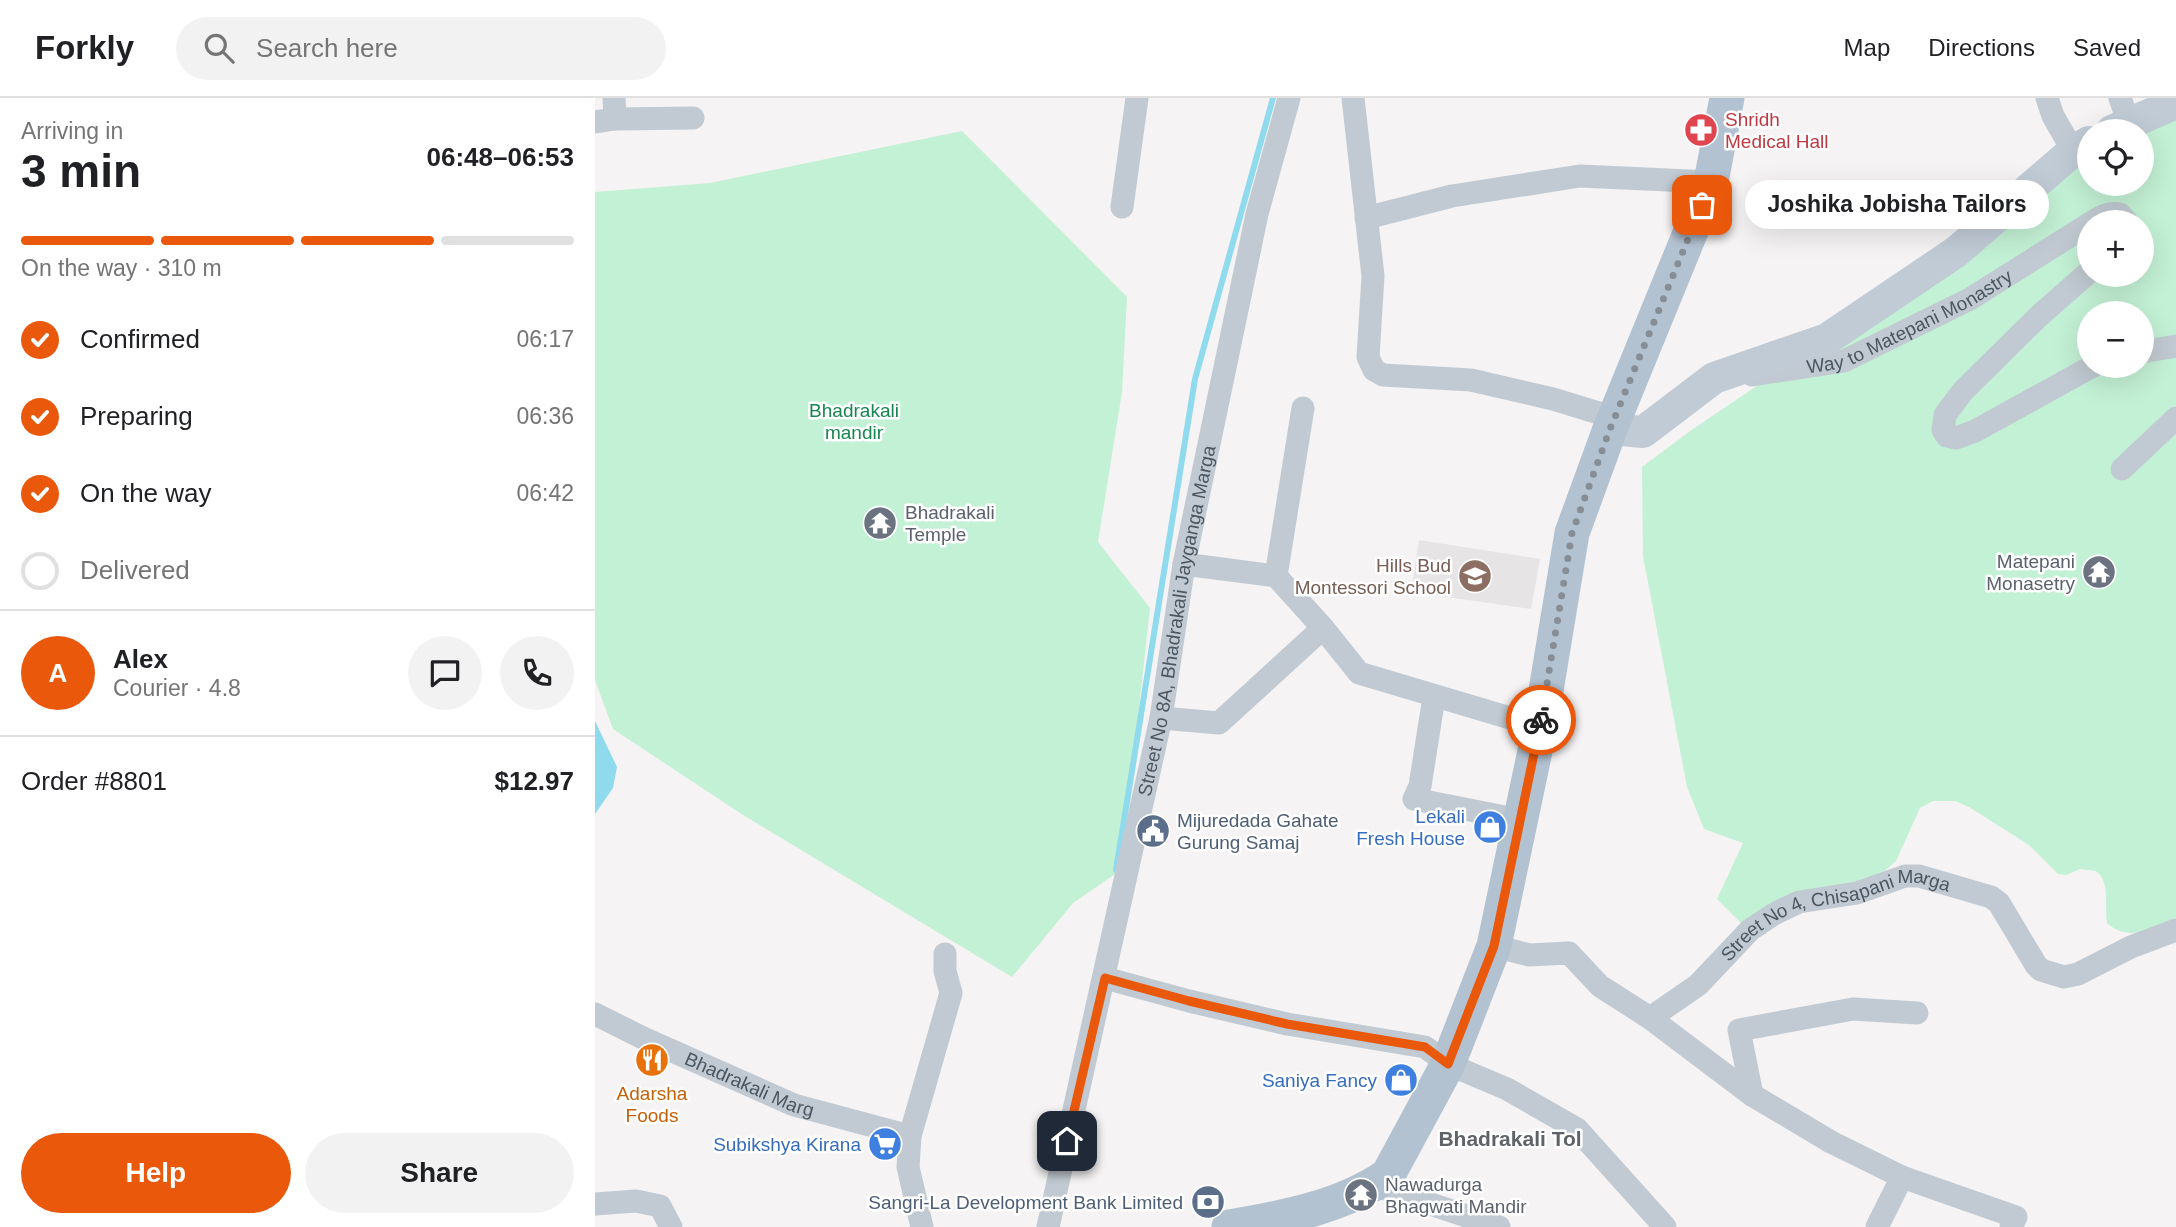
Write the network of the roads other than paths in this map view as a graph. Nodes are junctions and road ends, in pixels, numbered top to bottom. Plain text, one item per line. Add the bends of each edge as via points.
1 (1137, 98) edge
2 (1289, 98) edge
3 (1353, 98) edge
4 (1727, 98) edge
5 (2047, 98) edge
6 (2176, 103) edge
7 (608, 113) edge
8 (2121, 117) edge
9 (693, 118) dead end
10 (2077, 143) edge
11 (2077, 150) edge
12 (1711, 181) junction
13 (1122, 207) dead end
14 (1366, 218) junction
15 (2077, 232) edge
16 (2077, 283) edge
17 (2176, 346) edge
18 (2154, 350) edge
19 (2077, 375) edge
20 (1714, 378) junction
21 (1303, 408) dead end
22 (2176, 418) edge
23 (1612, 423) junction
24 (2122, 469) dead end
25 (1184, 564) junction
26 (1276, 576) junction
27 (1323, 628) junction
28 (1434, 697) junction
29 (1161, 718) junction
30 (1540, 727) junction
31 (1520, 820) junction
32 (2176, 930) edge
33 (1494, 946) junction
34 (945, 954) dead end
35 (1105, 978) junction
36 (1917, 1013) dead end
37 (595, 1014) edge
38 (1650, 1018) junction
39 (1448, 1064) junction
40 (1752, 1095) junction
41 (910, 1136) junction
42 (1902, 1177) junction
43 (1374, 1185) junction
44 (595, 1204) edge
45 (1454, 1219) edge
46 (2014, 1222) edge
47 (671, 1227) edge
48 (922, 1227) edge
49 (1048, 1227) edge
50 (1229, 1227) edge
51 (1499, 1227) edge
52 (1665, 1227) edge
53 (1877, 1227) edge

1 - 13 street
2 - 25 street, Street No 8A, Bhadrakali Jayganga Marga via 1257,214
3 - 14 street
4 - 12 main road
5 - 10 street via 2053,116
6 - 8 main road
7 - 9 street
11 - 20 main road via 1956,252 1827,339
12 - 14 street via 1580,176 1452,196
12 - 23 main road
14 - 23 street via 1373,276 1368,357 1374,370 1383,375 1471,380 1553,399
15 - 20 street, Way to Matepani Monastry via 1970,299 1844,361
16 - 19 street via 1963,391 1945,415 1943,430 1956,438 1975,431
17 - 18 street
20 - 23 main road via 1643,432
21 - 26 street
22 - 24 street
23 - 30 main road via 1572,533
25 - 26 street
25 - 29 street, Street No 8A, Bhadrakali Jayganga Marga
26 - 27 street
27 - 28 street via 1359,673
27 - 29 street via 1219,723
28 - 30 street
28 - 31 street via 1414,799
29 - 35 street, Street No 8A, Bhadrakali Jayganga Marga
30 - 31 main road
31 - 33 main road
32 - 38 street, Street No 4, Chisapani Marga via 2078,974 2054,976 2036,965 1991,897 1905,876 1857,893 1799,902 1774,914 1750,930 1697,985
33 - 38 street via 1529,956 1569,953 1600,986
33 - 39 main road
34 - 41 street via 951,993
35 - 39 street via 1287,1024 1425,1047
35 - 49 street, Street No 8A, Bhadrakali Jayganga Marga
36 - 40 street via 1853,1009 1739,1030
37 - 41 street, Bhadrakali Marg via 794,1105
38 - 40 street
39 - 43 main road via 1388,1175
39 - 52 street via 1507,1089 1577,1129
40 - 42 street
41 - 48 street via 908,1167
42 - 46 street
42 - 53 street
43 - 45 street
43 - 50 main road via 1309,1210
44 - 47 street via 636,1201 660,1206
45 - 51 street

